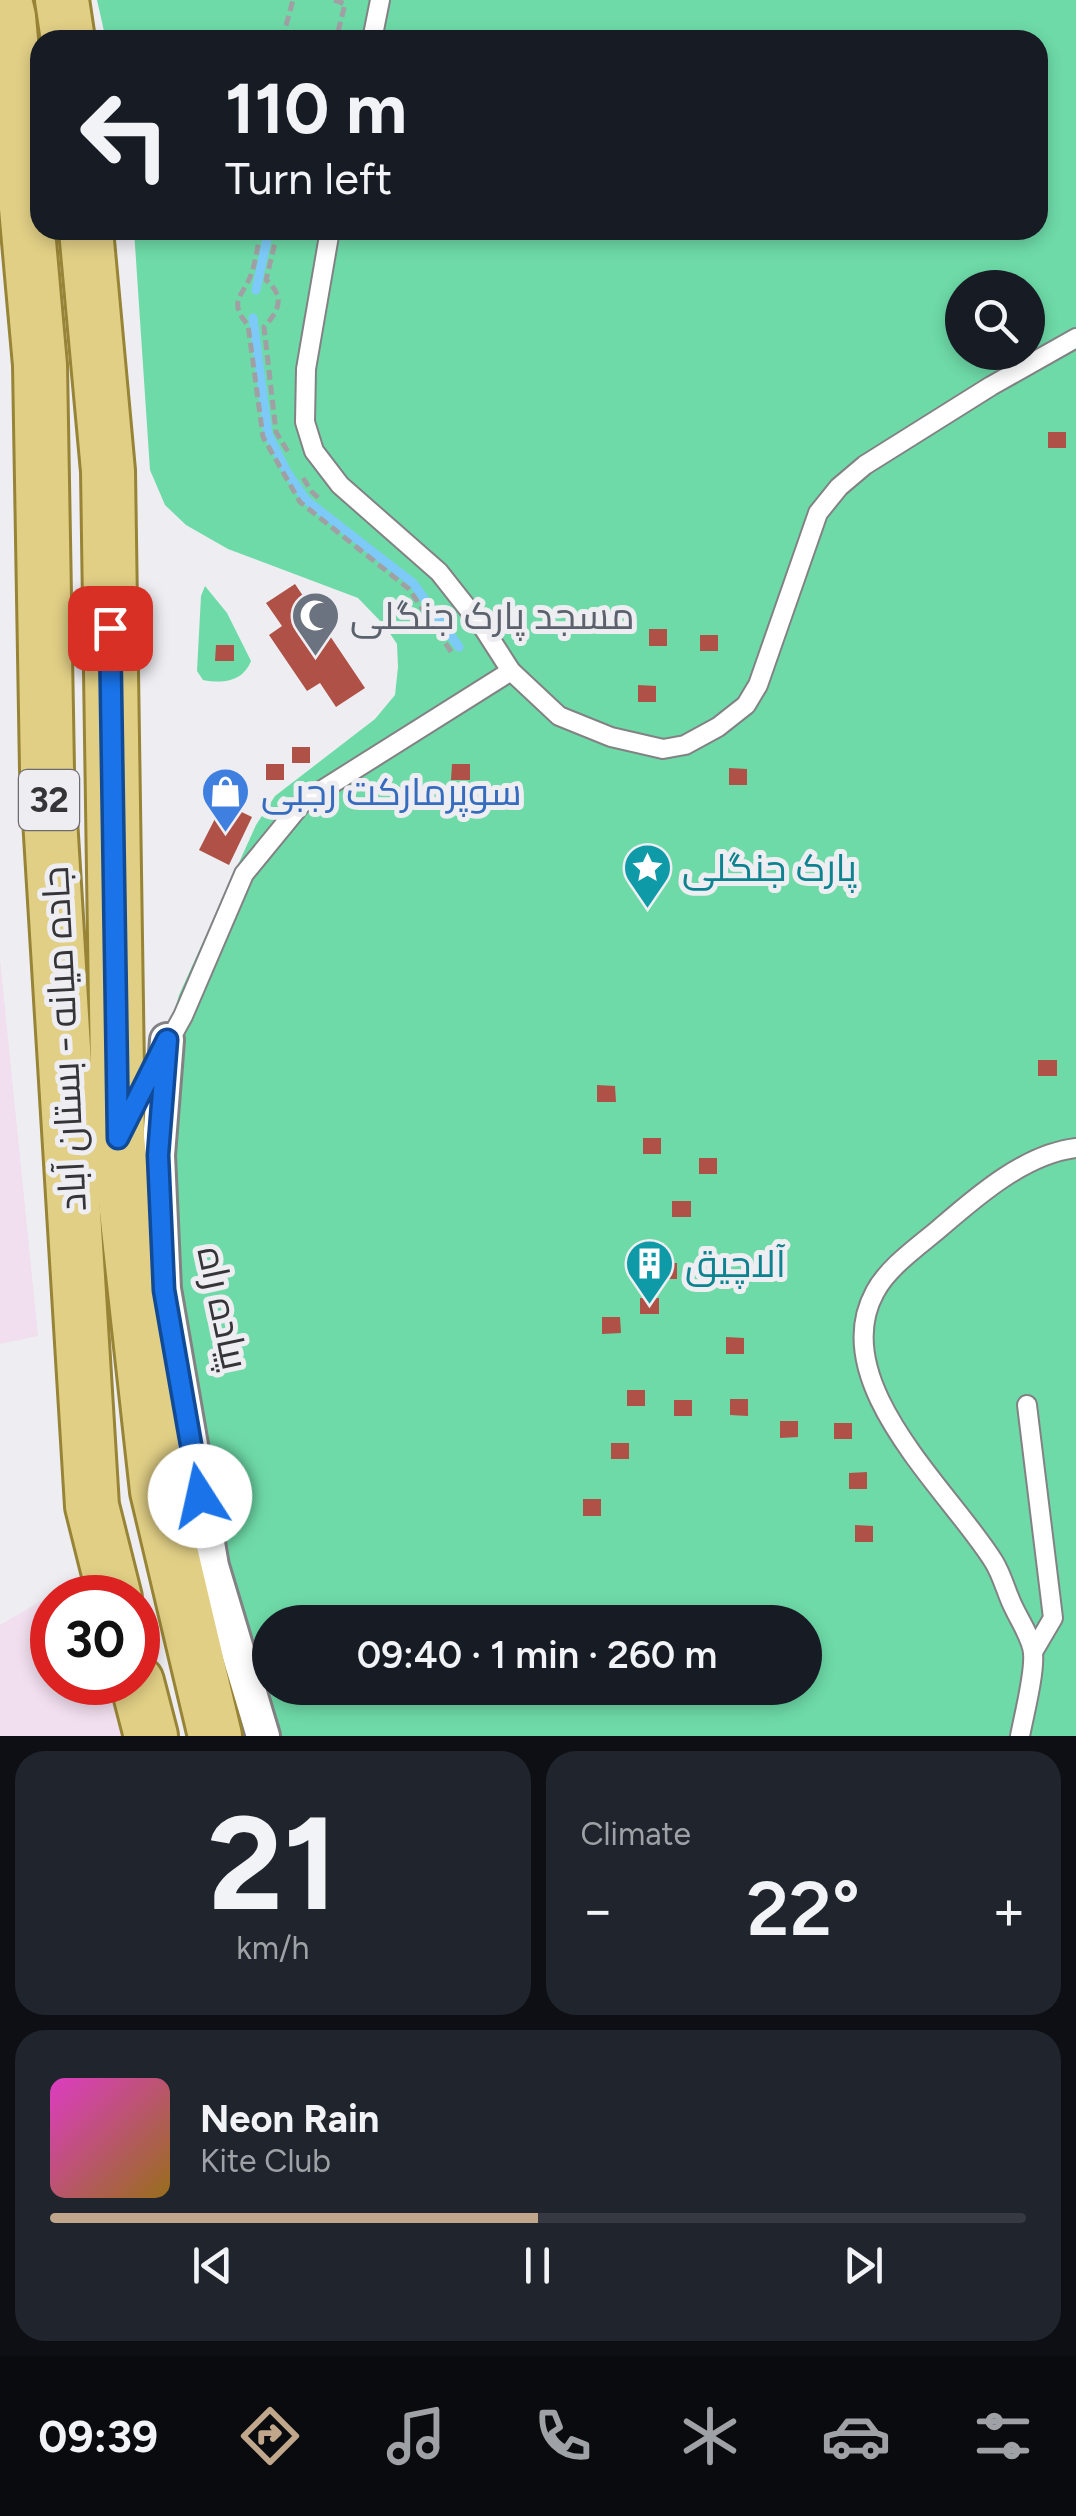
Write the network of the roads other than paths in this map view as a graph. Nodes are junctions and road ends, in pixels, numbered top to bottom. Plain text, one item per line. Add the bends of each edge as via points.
1 (4, 0) edge
2 (62, 0) edge
3 (380, 0) edge
4 (66, 30) edge
5 (374, 30) edge
6 (87, 240) edge
7 (328, 240) edge
8 (1076, 338) edge
9 (511, 671) junction
10 (167, 1040) junction
11 (118, 1138) junction
12 (1076, 1148) edge
13 (1027, 1405) dead end
14 (110, 1575) edge
15 (1033, 1652) junction
16 (143, 1705) edge
17 (151, 1736) edge
18 (215, 1736) edge
19 (263, 1736) edge
20 (1020, 1736) edge

1 - 14 main road, جاده میانه - بستان آباد / 32 via 40,365 47,770 92,1506
2 - 4 main road
3 - 5 lane
6 - 11 main road, جاده میانه - بستان آباد / 32 via 108,470
7 - 9 lane via 306,369 304,422 314,451 340,485 439,572
8 - 9 lane via 839,487 818,513 758,685 746,704 708,734 663,750 611,737 559,716
9 - 10 lane via 302,802 244,874
10 - 11 lane
10 - 19 street via 158,1155 164,1290 212,1566
11 - 18 main road, جاده میانه - بستان آباد / 32 via 157,1491
12 - 15 lane via 1003,1179 928,1238 876,1288 864,1318 862,1347 884,1405 916,1462 995,1563
13 - 15 lane via 1053,1618
15 - 20 lane
16 - 17 main road

